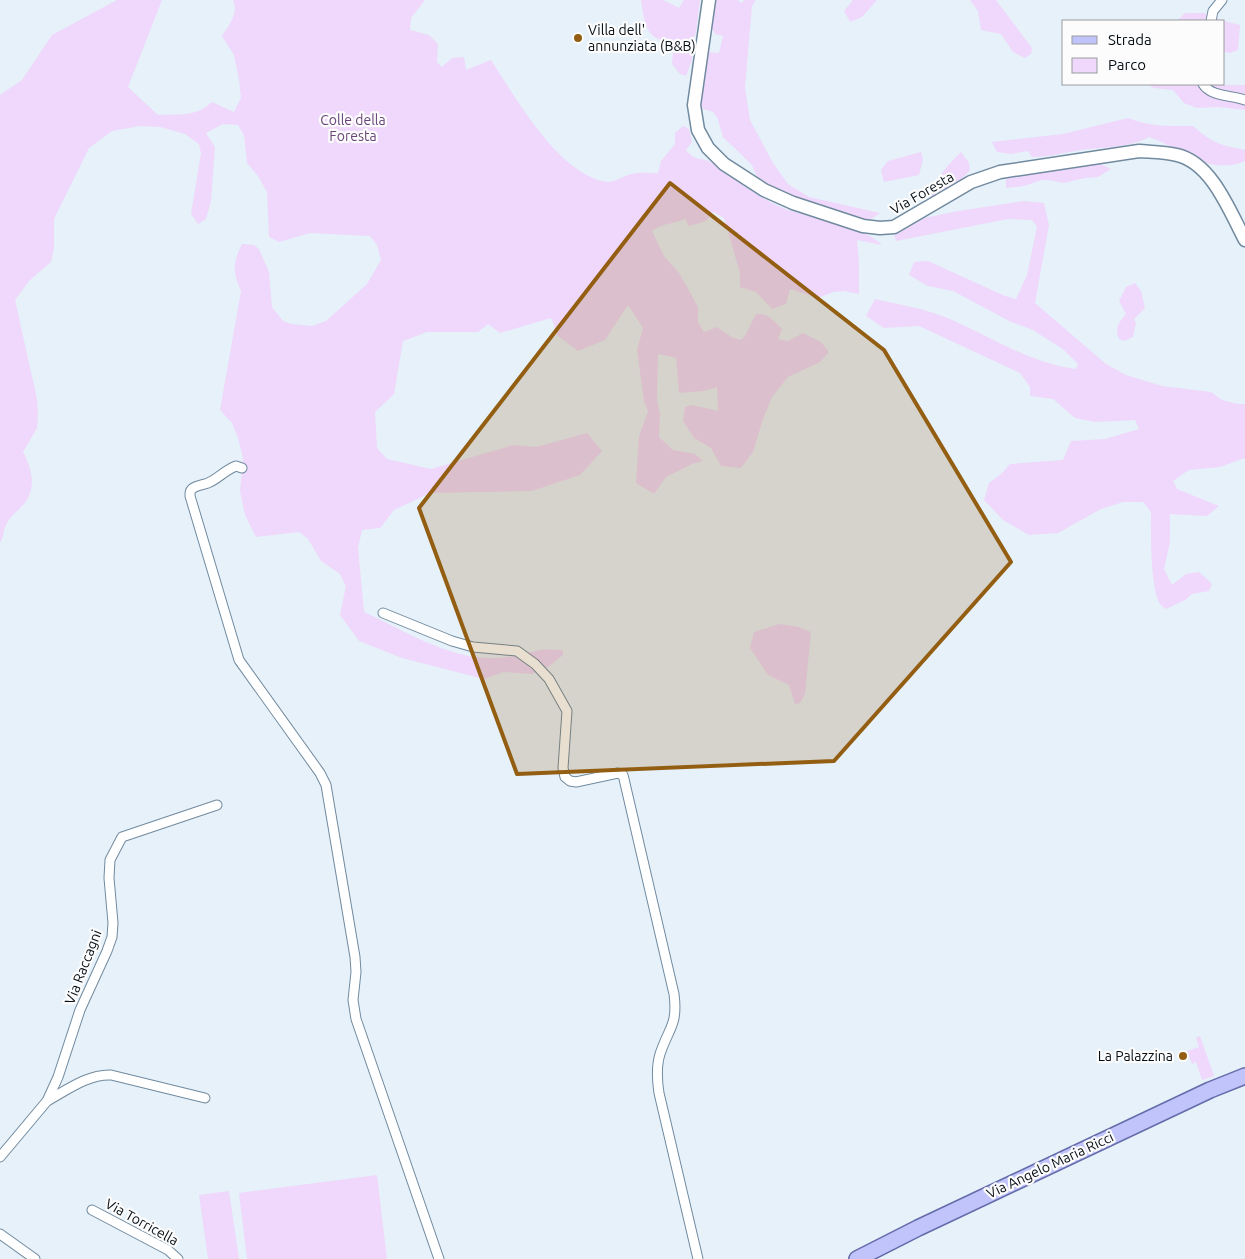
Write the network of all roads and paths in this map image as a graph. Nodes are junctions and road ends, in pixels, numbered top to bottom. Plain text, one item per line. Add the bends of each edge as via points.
1 (709, 0) edge
2 (1222, 0) edge
3 (1211, 20) edge
4 (1204, 85) edge
5 (1245, 100) edge
6 (1245, 240) edge
7 (242, 468) dead end
8 (383, 613) dead end
9 (217, 805) dead end
10 (1245, 1076) edge
11 (205, 1098) dead end
12 (47, 1101) junction
13 (0, 1156) edge
14 (92, 1210) dead end
15 (0, 1234) edge
16 (35, 1259) edge
17 (178, 1259) edge
18 (439, 1259) edge
19 (698, 1259) edge
20 (857, 1259) edge

1 - 6 main road, Via Foresta via 694,105 698,130 708,148 724,164 764,190 794,204 863,226 894,227 971,182 1000,172 1154,152 1178,155 1197,164 1218,191
2 - 3 street via 1213,11
4 - 5 street via 1212,92
7 - 18 street via 236,466 208,483 194,487 190,496 239,660 326,785 355,957 353,1000 356,1019
8 - 19 street via 452,641 525,656 549,679 567,711 565,777 576,782 618,773 624,779 674,994 675,1020 660,1054 657,1076
9 - 12 street, Via Raccagni via 122,836 110,860 112,937 80,1010
10 - 20 main road, Via Angelo Maria Ricci via 1175,1106
11 - 12 street via 101,1075
12 - 13 street, Via Raccagni
14 - 17 street, Via Torricella via 168,1250
15 - 16 street

